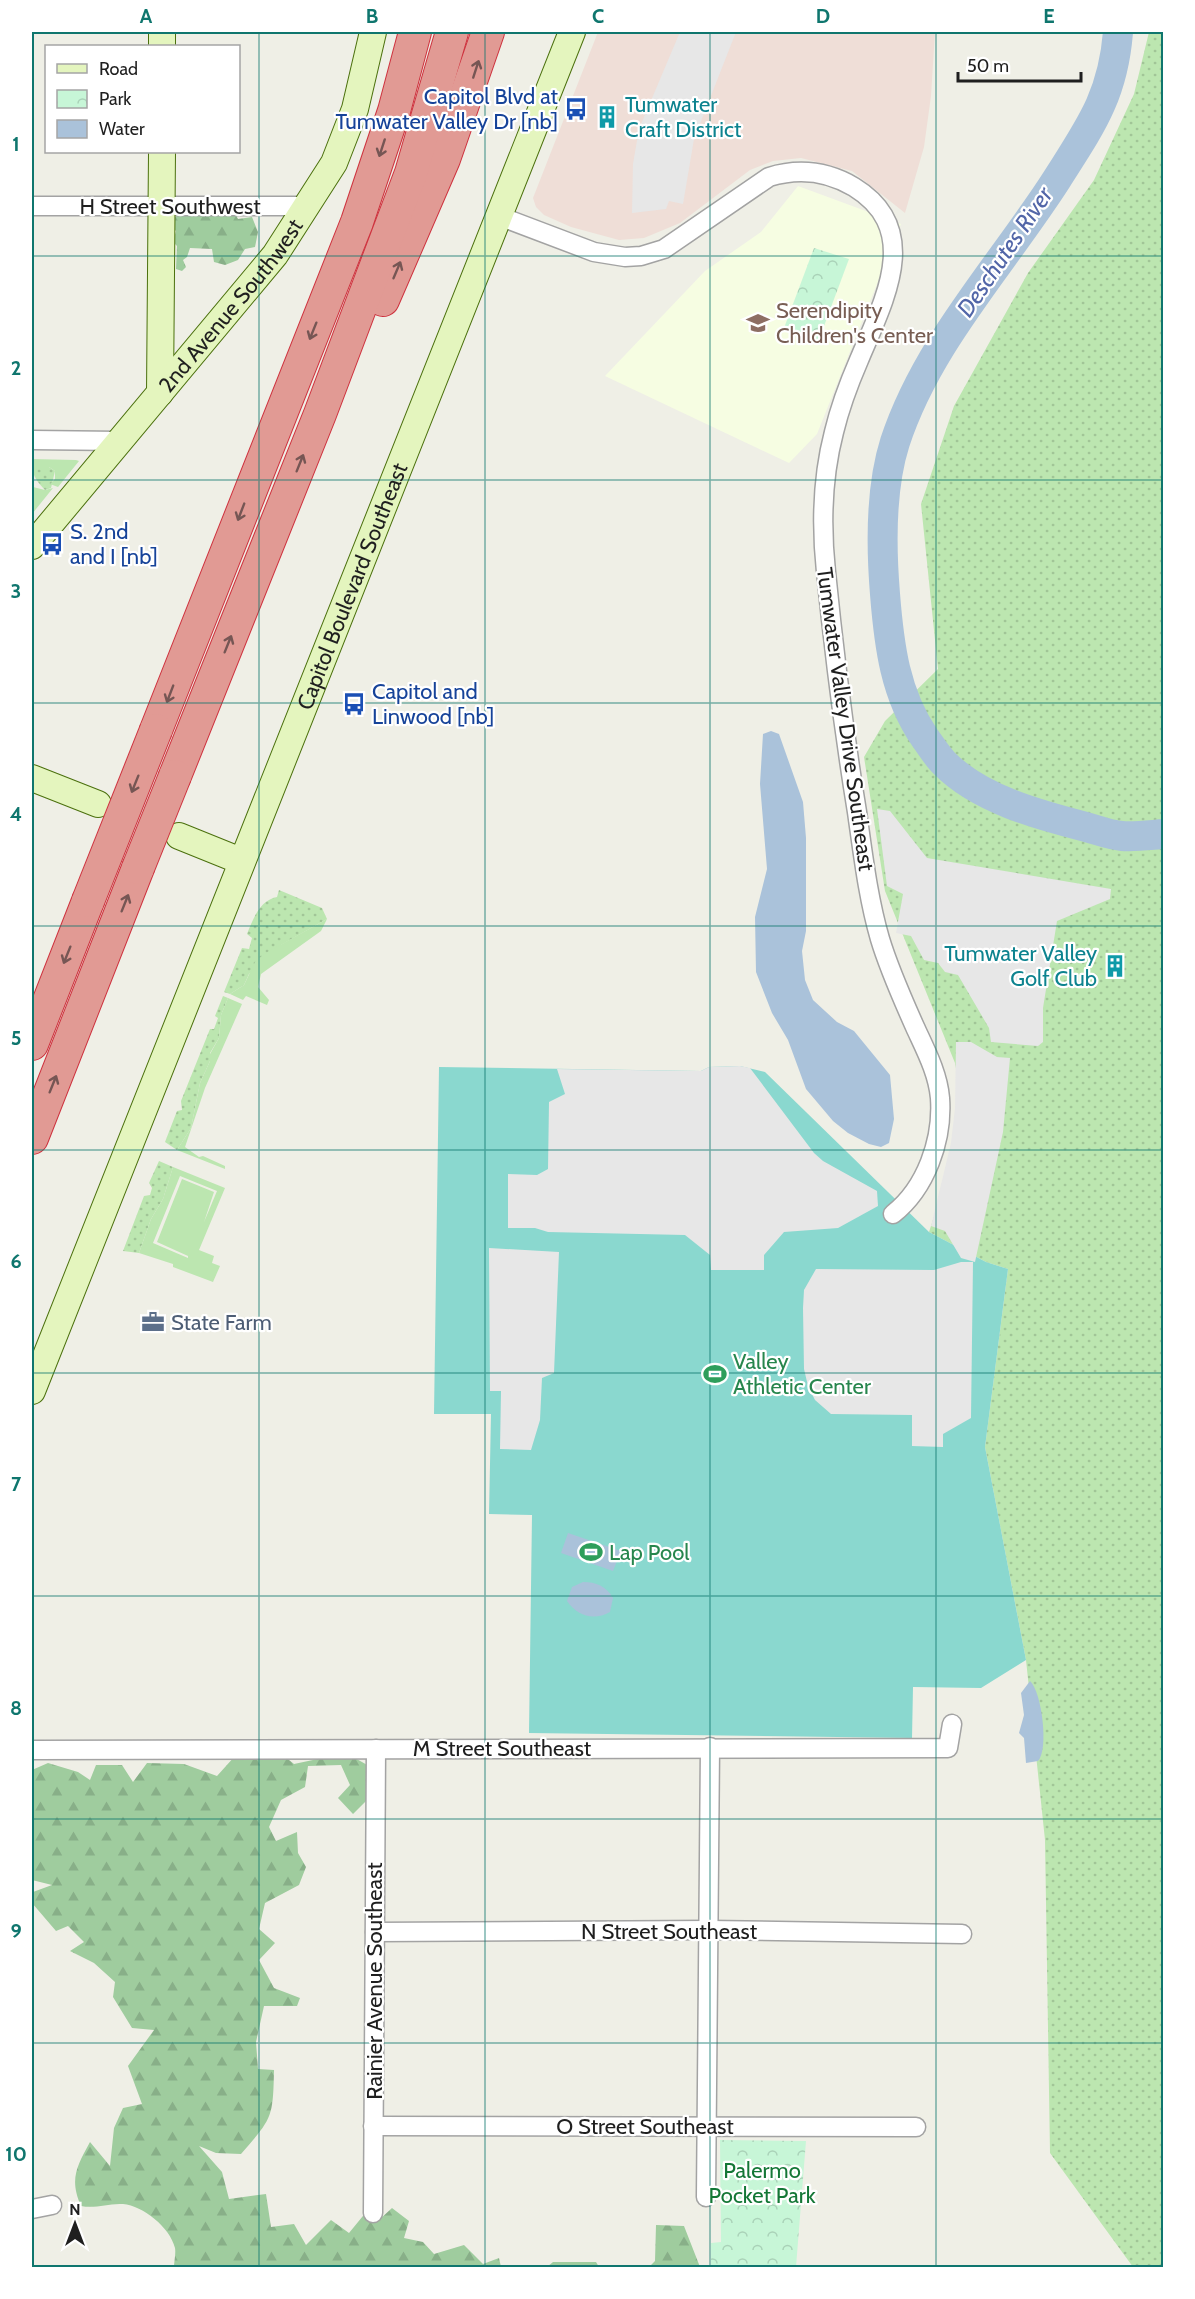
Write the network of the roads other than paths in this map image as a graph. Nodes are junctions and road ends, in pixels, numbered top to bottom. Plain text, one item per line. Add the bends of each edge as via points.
1 (372, 32) edge
2 (415, 32) edge
3 (452, 32) edge
4 (488, 32) edge
5 (572, 32) edge
6 (162, 153) edge
7 (161, 205) junction
8 (32, 206) edge
9 (308, 206) junction
10 (499, 216) junction
11 (160, 393) junction
12 (320, 414) junction
13 (32, 440) edge
14 (120, 441) junction
15 (32, 546) edge
16 (32, 778) edge
17 (98, 804) dead end
18 (179, 836) dead end
19 (241, 861) junction
20 (32, 1044) edge
21 (32, 1138) edge
22 (893, 1214) dead end
23 (32, 1391) edge
24 (952, 1724) dead end
25 (710, 1747) junction
26 (375, 1749) junction
27 (32, 1750) edge
28 (708, 1930) junction
29 (375, 1932) junction
30 (962, 1934) dead end
31 (373, 2126) junction
32 (706, 2126) junction
33 (916, 2127) dead end
34 (706, 2197) dead end
35 (52, 2205) dead end
36 (32, 2209) edge
37 (373, 2213) dead end

1 - 9 main road, 2nd Avenue Southwest via 355,109 334,163
2 -> 20 highway, bridge via 357,222
3 - 12 highway via 411,173
12 -> 4 highway via 391,285 455,131
5 - 10 main road, Capitol Boulevard Southeast
6 - 7 main road
7 - 8 street, H Street Southwest
7 - 9 street, H Street Southwest
7 - 11 main road
9 - 11 main road, 2nd Avenue Southwest via 275,255
10 - 19 main road, Capitol Boulevard Southeast
10 - 22 street, Tumwater Valley Drive Southeast via 594,252 625,257 664,249 769,177 789,171 829,175 865,194 882,210 891,237 891,279 834,431 826,466 823,537 848,750 872,901 893,976 940,1095 939,1127 927,1169 916,1189
11 - 14 main road, 2nd Avenue Southwest
21 -> 12 highway, bridge
13 - 14 street
14 - 15 main road, 2nd Avenue Southwest
16 - 17 main road
18 - 19 main road
19 - 23 main road, Capitol Boulevard Southeast
24 - 25 street, M Street Southeast via 948,1748
25 - 26 street, M Street Southeast
25 - 28 street
26 - 27 street, M Street Southeast
26 - 29 street, Rainier Avenue Southeast
28 - 29 street, N Street Southeast
28 - 30 street, N Street Southeast
28 - 32 street
29 - 31 street, Rainier Avenue Southeast
31 - 32 street, O Street Southeast
31 - 37 street, Rainier Avenue Southeast
32 - 33 street, O Street Southeast
32 - 34 street
35 - 36 street

